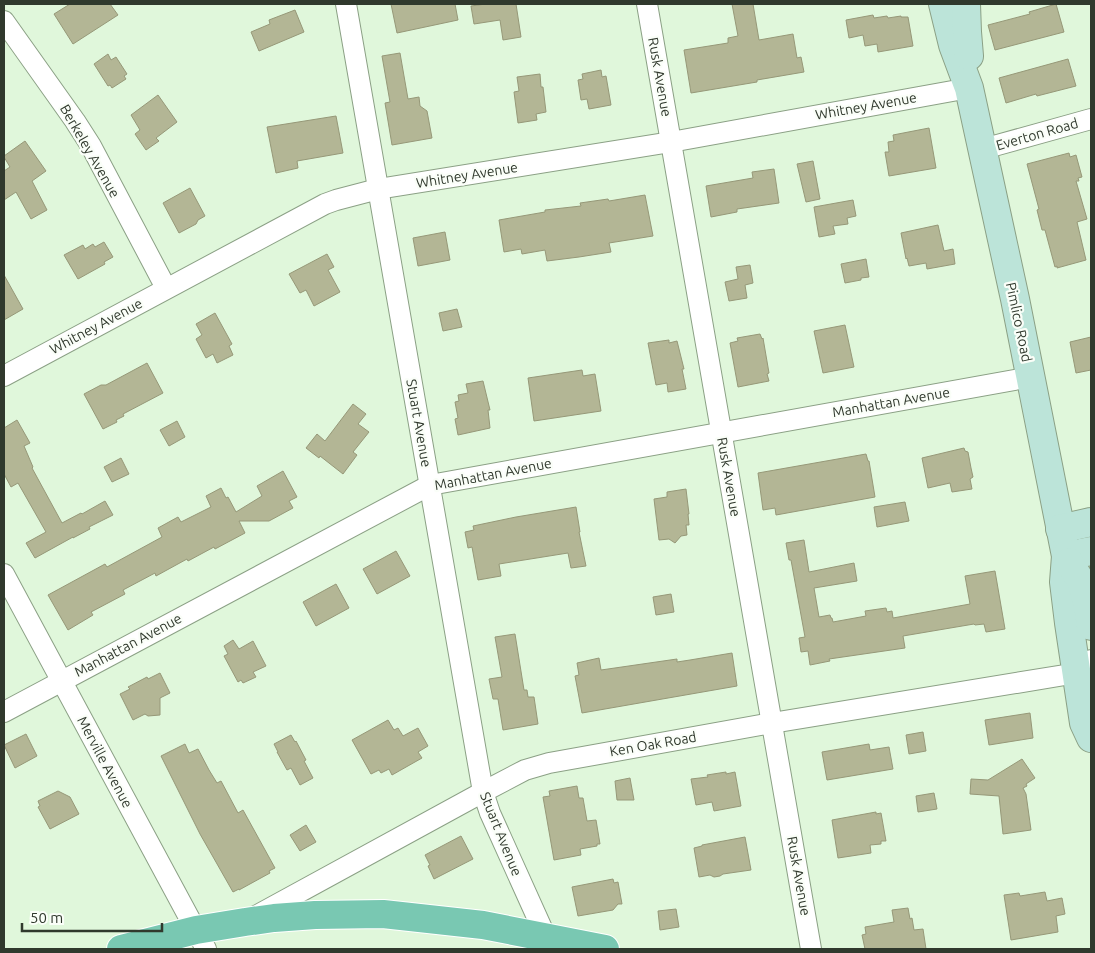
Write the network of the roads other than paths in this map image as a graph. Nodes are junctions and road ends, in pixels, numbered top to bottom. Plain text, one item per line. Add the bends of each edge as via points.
1 (346, 4) edge
2 (647, 4) edge
3 (944, 4) edge
4 (966, 4) edge
5 (4, 21) edge
6 (969, 88) junction
7 (1091, 119) edge
8 (671, 142) junction
9 (983, 149) junction
10 (378, 189) junction
11 (166, 288) junction
12 (4, 376) edge
13 (1031, 377) junction
14 (721, 432) junction
15 (430, 485) junction
16 (1091, 522) edge
17 (1060, 529) junction
18 (1079, 554) edge
19 (4, 574) edge
20 (1091, 626) edge
21 (1084, 667) edge
22 (61, 681) junction
23 (4, 712) edge
24 (772, 723) junction
25 (1091, 738) edge
26 (483, 792) junction
27 (245, 922) junction
28 (201, 940) edge
29 (548, 944) edge
30 (121, 949) edge
31 (605, 949) edge
32 (811, 949) edge

1 - 10 street, Stuart Avenue
2 - 8 street, Rusk Avenue
3 - 6 street, Pimlico Road via 953,45
4 - 6 street, Pimlico Road
5 - 11 street, Berkeley Avenue via 91,146
6 - 8 street, Whitney Avenue
6 - 9 street, Pimlico Road
7 - 9 street, Everton Road
8 - 10 street, Whitney Avenue
8 - 14 street, Rusk Avenue
9 - 13 street, Pimlico Road
10 - 11 street, Whitney Avenue via 325,204
10 - 15 street, Stuart Avenue
11 - 12 street, Whitney Avenue
13 - 14 street, Manhattan Avenue
13 - 17 street, Pimlico Road
14 - 15 street, Manhattan Avenue
14 - 24 street, Rusk Avenue
15 - 22 street, Manhattan Avenue
15 - 26 street, Stuart Avenue
16 - 17 street
17 - 18 street, Pimlico Road
18 - 20 street, Pimlico Road
18 - 21 street, Pimlico Road via 1064,582
19 - 22 street, Merville Avenue
21 - 24 street, Ken Oak Road
21 - 25 street, Pimlico Road via 1084,723
22 - 23 street, Manhattan Avenue
22 - 28 street, Merville Avenue
24 - 26 street, Ken Oak Road via 549,763 526,770
24 - 32 street, Rusk Avenue
26 - 27 street, Ken Oak Road
26 - 29 street, Stuart Avenue
27 - 28 main road
27 - 29 main road via 315,915 383,914 483,925
28 - 30 main road
29 - 31 main road

